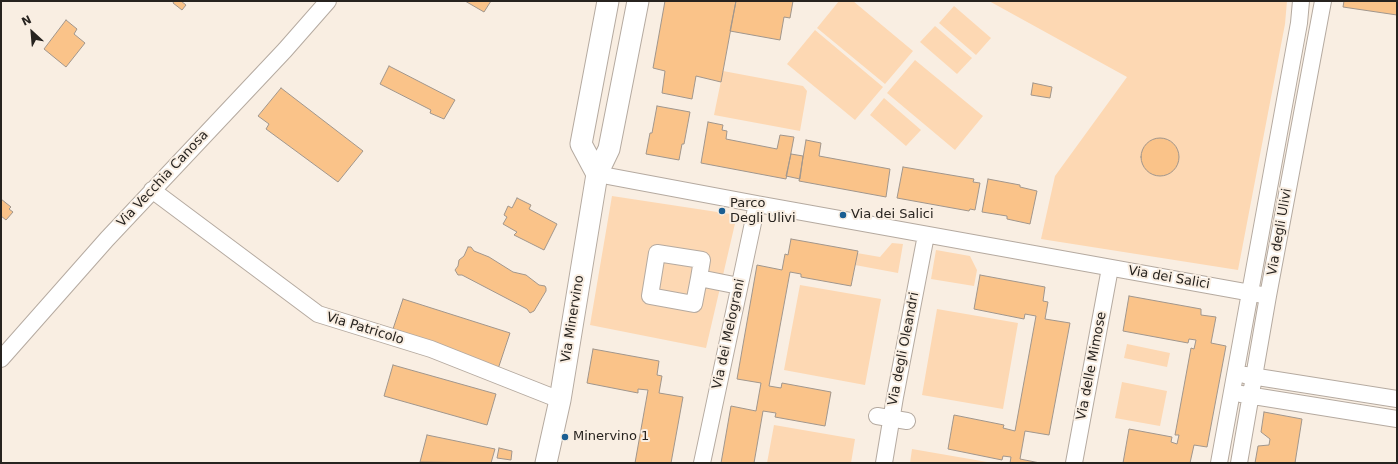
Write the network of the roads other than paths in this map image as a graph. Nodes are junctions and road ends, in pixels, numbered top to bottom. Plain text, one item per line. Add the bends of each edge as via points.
1 (328, 1) edge
2 (608, 1) edge
3 (638, 1) edge
4 (1301, 1) edge
5 (1323, 1) edge
6 (597, 174) junction
7 (152, 190) junction
8 (757, 204) junction
9 (926, 234) junction
10 (1110, 268) junction
11 (699, 278) dead end
12 (739, 286) junction
13 (1250, 293) junction
14 (1268, 296) junction
15 (1, 359) edge
16 (1235, 373) junction
17 (1255, 377) junction
18 (1232, 392) junction
19 (1251, 396) junction
20 (1397, 399) edge
21 (560, 400) junction
22 (884, 417) junction
23 (1397, 419) edge
24 (907, 421) dead end
25 (546, 463) edge
26 (702, 463) edge
27 (884, 463) edge
28 (1074, 463) edge
29 (1219, 463) edge
30 (1239, 463) edge

1 - 7 street, Via Vecchia Canosa
2 - 6 main road via 581,144
3 - 6 main road, Via Minervino via 609,149
4 - 13 street, Via degli Ulivi
5 - 14 street, Via degli Ulivi
6 - 8 street, Via dei Salici
6 - 21 main road, Via Minervino
7 - 15 street, Via Vecchia Canosa
7 - 21 street, Via Patricolo via 318,314 431,350
8 - 9 street, Via dei Salici
8 - 12 street, Via dei Melograni
9 - 10 street, Via dei Salici
9 - 22 street, Via degli Oleandri
10 - 13 street, Via dei Salici
10 - 28 street, Via delle Mimose
11 - 12 street
12 - 26 street, Via dei Melograni
13 - 14 street, Via dei Salici
13 - 16 street, Via degli Ulivi
14 - 17 street, Via degli Ulivi
16 - 17 street
16 - 18 street, Via degli Ulivi
17 - 19 street, Via degli Ulivi
17 - 20 street
18 - 19 street
18 - 29 street, Via degli Ulivi
19 - 23 street
19 - 30 street, Via degli Ulivi
21 - 25 main road, Via Minervino
22 - 24 street
22 - 27 street, Via degli Oleandri

